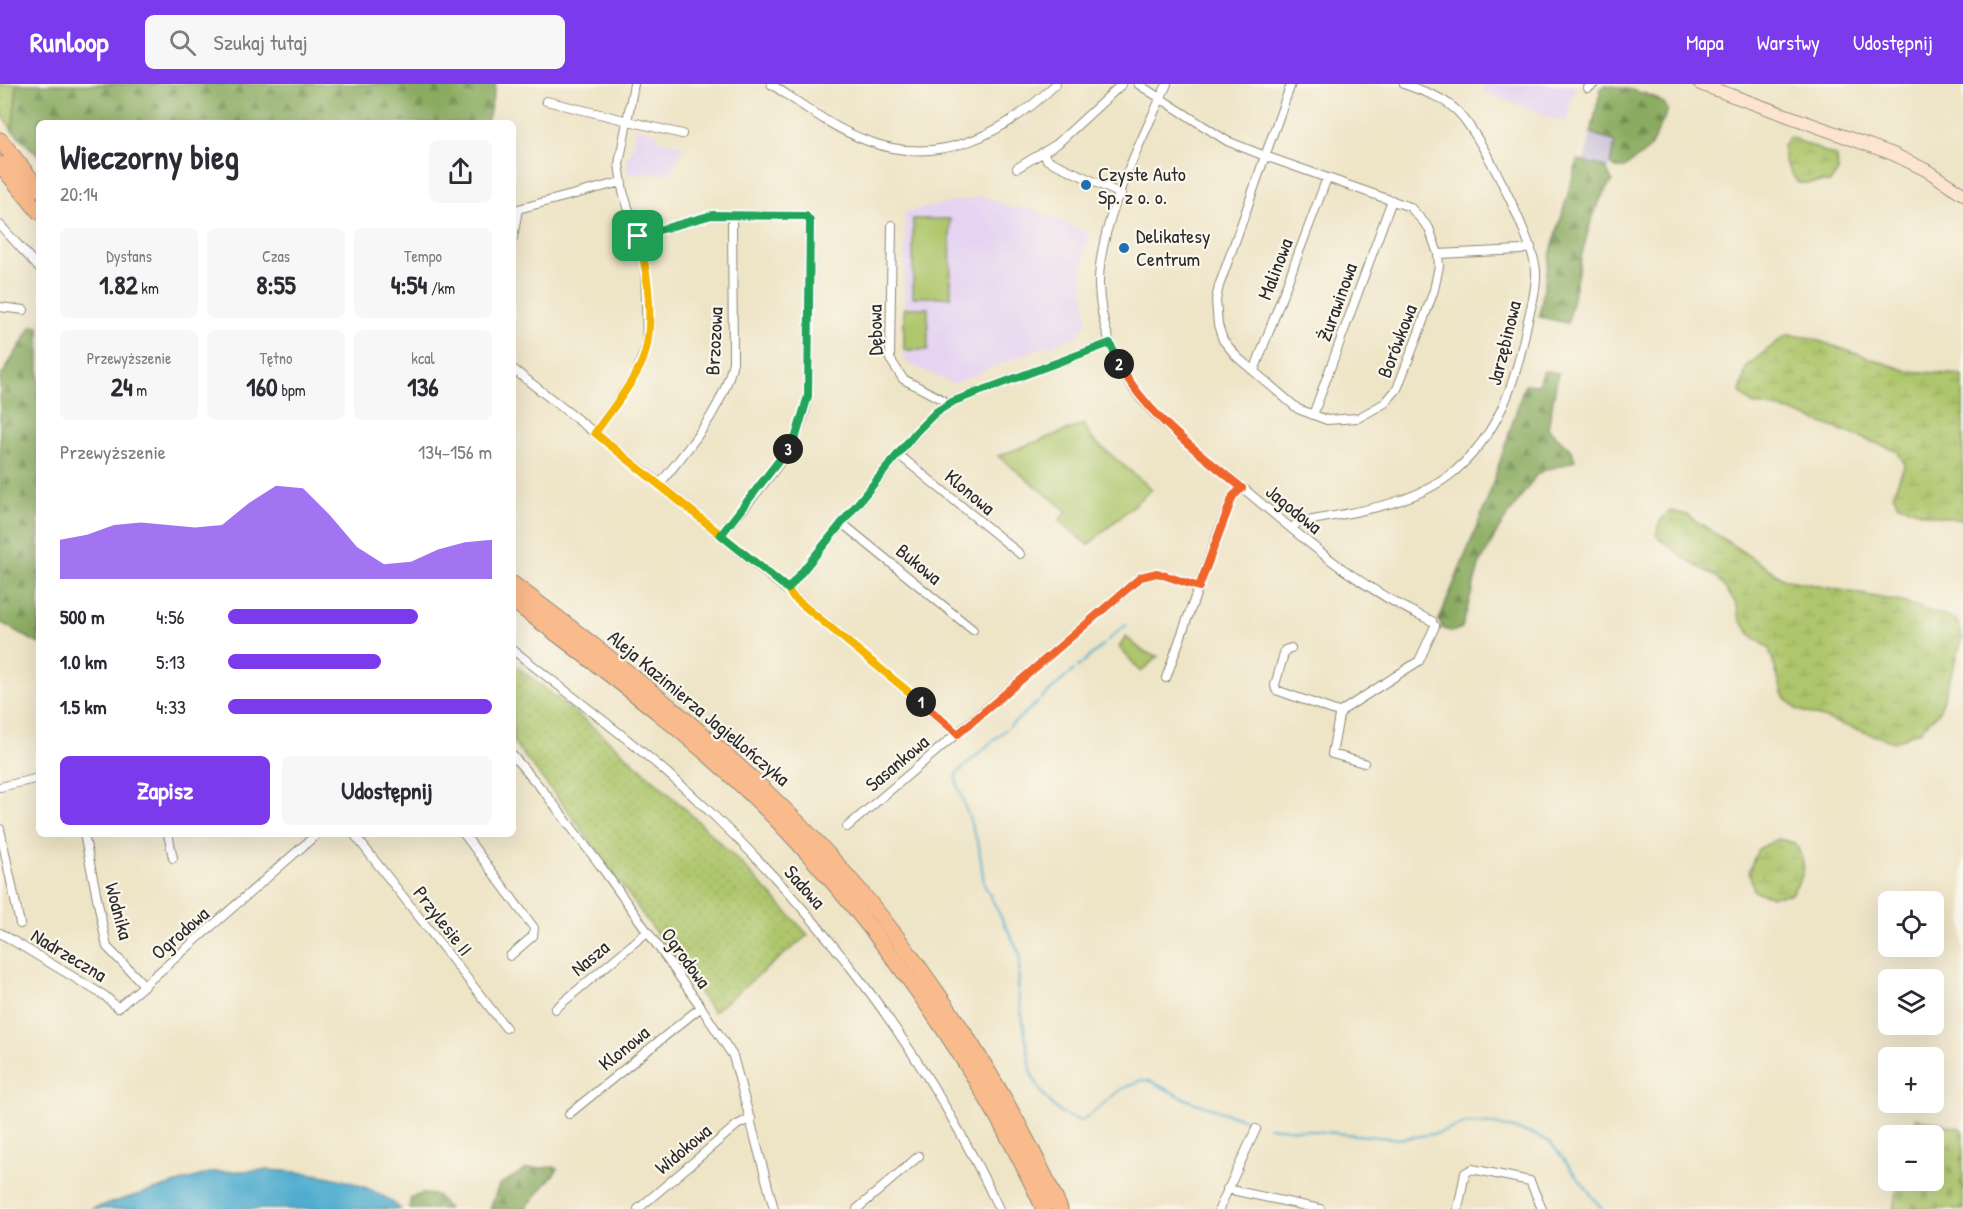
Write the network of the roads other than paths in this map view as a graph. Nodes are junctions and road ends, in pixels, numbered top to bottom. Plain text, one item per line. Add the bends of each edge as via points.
1 (634, 84) edge
2 (771, 84) edge
3 (1056, 84) edge
4 (1122, 84) edge
5 (1138, 84) edge
6 (1167, 84) edge
7 (1291, 84) edge
8 (1404, 84) edge
9 (1589, 84) edge
10 (1594, 84) edge
11 (1700, 84) edge
12 (1160, 100) junction
13 (546, 101) dead end
14 (627, 118) junction
15 (682, 134) dead end
16 (0, 140) edge
17 (1043, 152) junction
18 (1265, 156) junction
19 (0, 164) edge
20 (1017, 168) dead end
21 (1327, 178) junction
22 (621, 182) junction
23 (36, 185) edge
24 (1121, 194) junction
25 (1963, 194) edge
26 (1392, 200) junction
27 (36, 208) edge
28 (732, 215) junction
29 (516, 221) edge
30 (0, 225) edge
31 (892, 225) dead end
32 (638, 236) junction
33 (1531, 247) junction
34 (1438, 254) junction
35 (36, 265) edge
36 (0, 307) edge
37 (24, 310) dead end
38 (1110, 343) junction
39 (516, 371) edge
40 (1254, 371) junction
41 (946, 406) junction
42 (1313, 416) junction
43 (595, 433) junction
44 (899, 455) junction
45 (660, 484) junction
46 (1242, 488) junction
47 (843, 524) junction
48 (1292, 529) junction
49 (721, 535) junction
50 (1020, 554) dead end
51 (516, 586) edge
52 (1199, 587) junction
53 (788, 589) junction
54 (516, 603) edge
55 (973, 630) dead end
56 (1291, 648) dead end
57 (516, 652) edge
58 (1166, 678) dead end
59 (1341, 713) junction
60 (958, 734) junction
61 (516, 759) edge
62 (1364, 763) dead end
63 (36, 779) edge
64 (0, 787) edge
65 (847, 827) dead end
66 (0, 830) edge
67 (85, 837) edge
68 (169, 837) edge
69 (314, 837) edge
70 (356, 837) edge
71 (466, 837) edge
72 (173, 858) dead end
73 (20, 924) dead end
74 (647, 932) junction
75 (0, 933) edge
76 (510, 956) dead end
77 (145, 986) junction
78 (701, 1007) junction
79 (118, 1008) joint
80 (555, 1009) dead end
81 (506, 1028) dead end
82 (569, 1114) dead end
83 (751, 1118) junction
84 (1256, 1129) dead end
85 (919, 1156) dead end
86 (1227, 1189) junction
87 (638, 1209) edge
88 (774, 1209) edge
89 (857, 1209) edge
90 (999, 1209) edge
91 (1044, 1209) edge
92 (1060, 1209) edge
93 (1219, 1209) edge
94 (1320, 1209) edge
95 (1458, 1209) edge
96 (1542, 1209) edge

1 - 14 street
2 - 3 street via 848,132 885,147 910,149 945,148 984,137 1018,117
4 - 17 street via 1057,144
5 - 12 street, Borówkowa
6 - 12 street, Jagodowa
7 - 18 street
8 - 33 street, Jarzębinowa via 1440,98 1465,118
9 - 10 street via 1588,88
11 - 25 main road via 1893,154
12 - 18 street, Borówkowa via 1227,141
12 - 24 street, Jagodowa
13 - 14 street
14 - 15 street
14 - 22 street via 620,155
16 - 23 highway
17 - 20 street
17 - 24 street via 1047,160
18 - 21 street, Borówkowa
18 - 40 street, Borówkowa via 1216,300 1223,340
19 - 27 highway
21 - 26 street, Borówkowa
21 - 40 street, Malinowa
22 - 29 street via 518,209
22 - 32 street
24 - 38 street, Jagodowa via 1107,228 1100,262 1101,306
26 - 34 street, Borówkowa via 1410,207 1429,228
26 - 42 street, Żurawinowa
28 - 32 street via 705,216
28 - 45 street, Brzozowa via 733,362 728,385 720,405
28 - 49 street via 806,216 810,221 807,406 784,455
30 - 35 street
31 - 41 street, Dębowa via 890,359 900,376 943,400
32 - 43 street via 647,285 646,350 636,374
33 - 34 street
33 - 48 street, Jarzębinowa via 1536,273 1534,290 1512,391 1500,416 1473,453 1442,481 1412,496 1297,523
34 - 42 street, Borówkowa via 1434,290 1397,389 1378,408 1358,418 1342,421
36 - 37 street
38 - 41 street
38 - 46 street, Jagodowa via 1124,373 1148,406
39 - 43 street
40 - 42 street, Borówkowa via 1298,409
41 - 44 street via 916,432
43 - 45 street
44 - 47 street
44 - 50 street, Klonowa
45 - 49 street
46 - 48 street, Jagodowa
46 - 52 street via 1233,496
47 - 53 street
47 - 55 street, Bukowa
48 - 59 street, Jagodowa via 1352,578 1434,624 1419,662
49 - 53 street
51 - 92 highway, Aleja Kazimierza Jagiellończyka via 699,731 781,805 853,884 920,969 976,1052
52 - 58 street
52 - 60 street, Sasankowa via 1157,573 1141,577
53 - 60 street
54 - 91 highway, Aleja Kazimierza Jagiellończyka via 696,746 774,818 847,900 908,979 965,1065
56 - 59 street via 1285,650 1276,690
57 - 90 street, Sadowa via 655,762 706,808 800,906 837,950 914,1058 957,1127
59 - 62 street via 1332,754
60 - 65 street, Sasankowa
61 - 74 street, Ogrodowa via 545,792
63 - 64 street
66 - 73 street
67 - 77 street, Wodnika via 107,947
68 - 72 street
69 - 77 street, Ogrodowa
70 - 81 street, Przylesie II
71 - 76 street via 534,928 533,936
74 - 78 street, Ogrodowa
74 - 80 street, Nasza
75 - 79 street, Nadrzeczna via 105,996
77 - 79 street, Ogrodowa
78 - 82 street, Klonowa
78 - 83 street, Ogrodowa via 738,1067
83 - 87 street, Widokowa via 737,1125
83 - 88 street, Ogrodowa
84 - 86 street
85 - 89 street
86 - 93 street
86 - 94 street
95 - 96 street via 1465,1173 1472,1169 1530,1181

